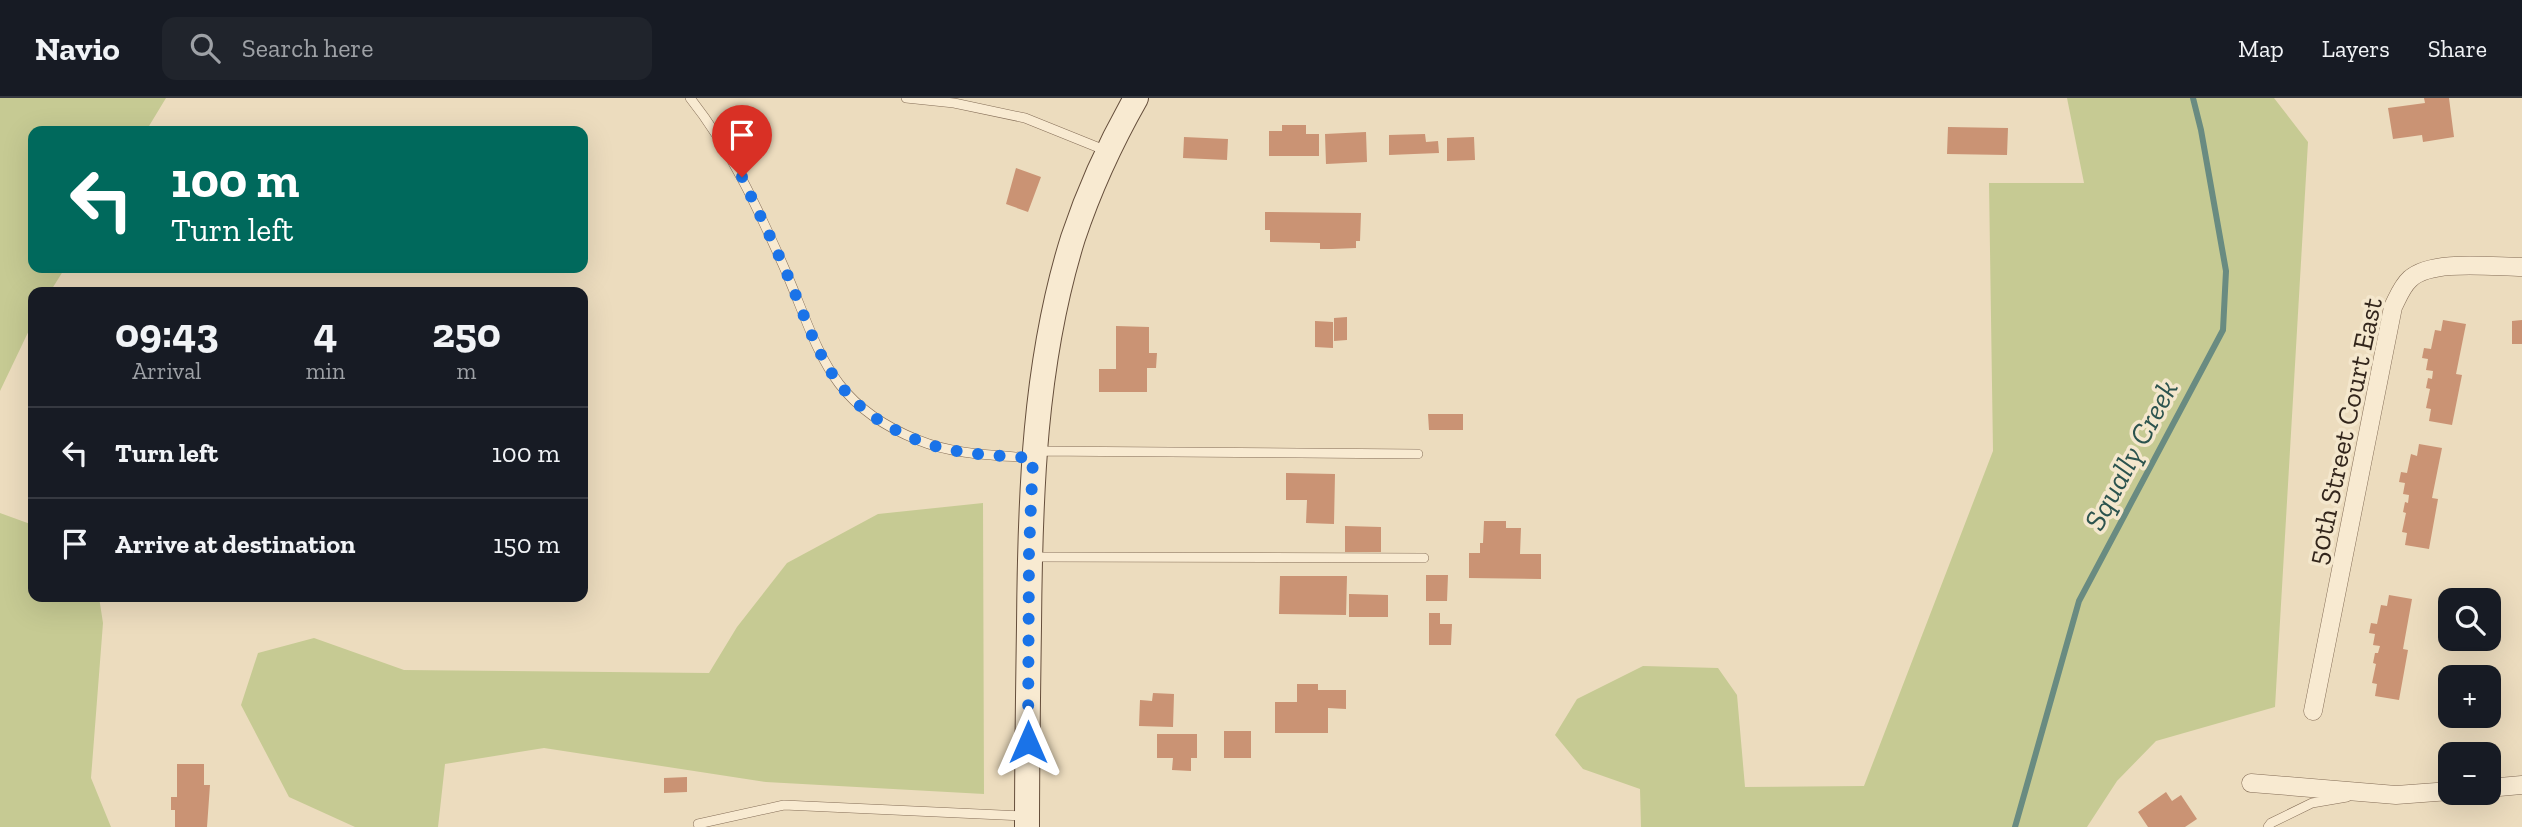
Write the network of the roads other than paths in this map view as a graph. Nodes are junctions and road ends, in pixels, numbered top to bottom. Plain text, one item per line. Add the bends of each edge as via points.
1 (690, 98) edge
2 (906, 98) edge
3 (1136, 98) edge
4 (1109, 152) junction
5 (2522, 267) edge
6 (1418, 454) dead end
7 (1033, 455) junction
8 (1029, 557) junction
9 (1424, 558) dead end
10 (2313, 710) dead end
11 (2251, 783) dead end
12 (2522, 785) edge
13 (2501, 787) edge
14 (2438, 791) edge
15 (2370, 793) junction
16 (1027, 821) edge
17 (698, 824) dead end
18 (2268, 827) edge

1 - 7 lane via 742,177 812,339 851,399 878,420 956,452
2 - 4 lane via 1025,118
3 - 4 street
4 - 7 street via 1073,239 1052,324
5 - 10 street, 50th Street Court East via 2424,269 2401,288 2393,306
6 - 7 lane
7 - 8 street
8 - 9 lane
8 - 16 street
11 - 15 street
12 - 13 street
14 - 15 street
15 - 18 lane via 2312,803
16 - 17 lane via 784,805

